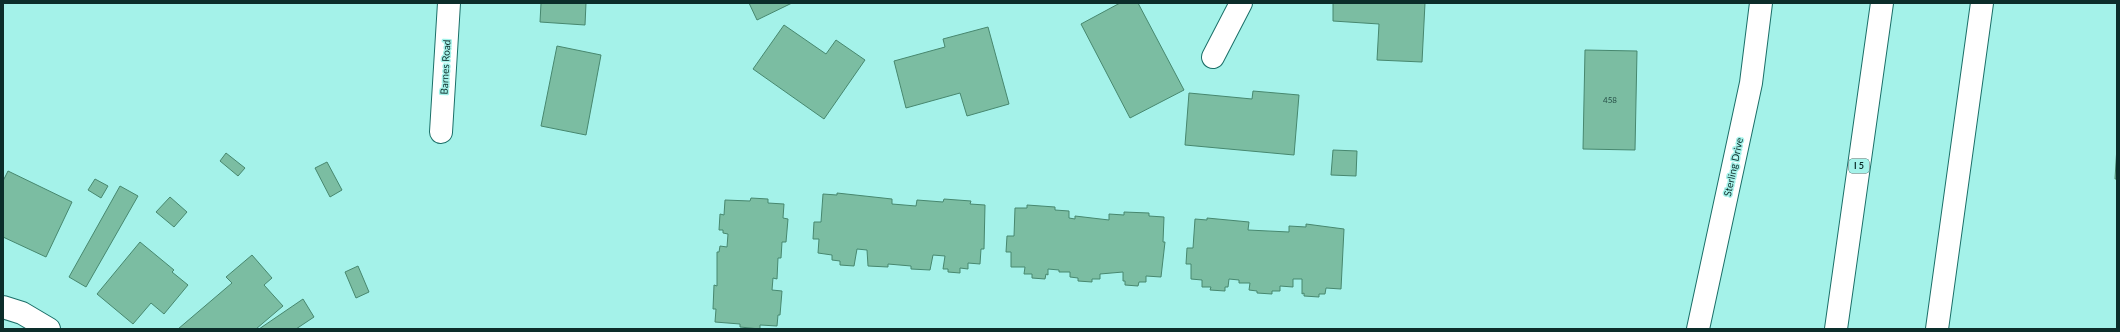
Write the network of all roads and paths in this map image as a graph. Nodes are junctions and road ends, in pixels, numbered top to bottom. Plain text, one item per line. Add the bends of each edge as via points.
1 (449, 3) edge
2 (1241, 3) edge
3 (1761, 3) edge
4 (1882, 3) edge
5 (1982, 3) edge
6 (1213, 57) dead end
7 (441, 132) dead end
8 (1953, 212) junction
9 (3, 307) edge
10 (49, 329) edge
11 (1698, 329) edge
12 (1836, 329) edge
13 (1937, 329) edge
14 (1945, 329) edge

1 - 7 main road, Barnes Road
2 - 6 main road
3 - 11 main road, Sterling Drive via 1751,83
4 - 12 main road, I 5
5 - 8 main road
8 - 13 main road
8 - 14 main road
9 - 10 main road via 22,313

